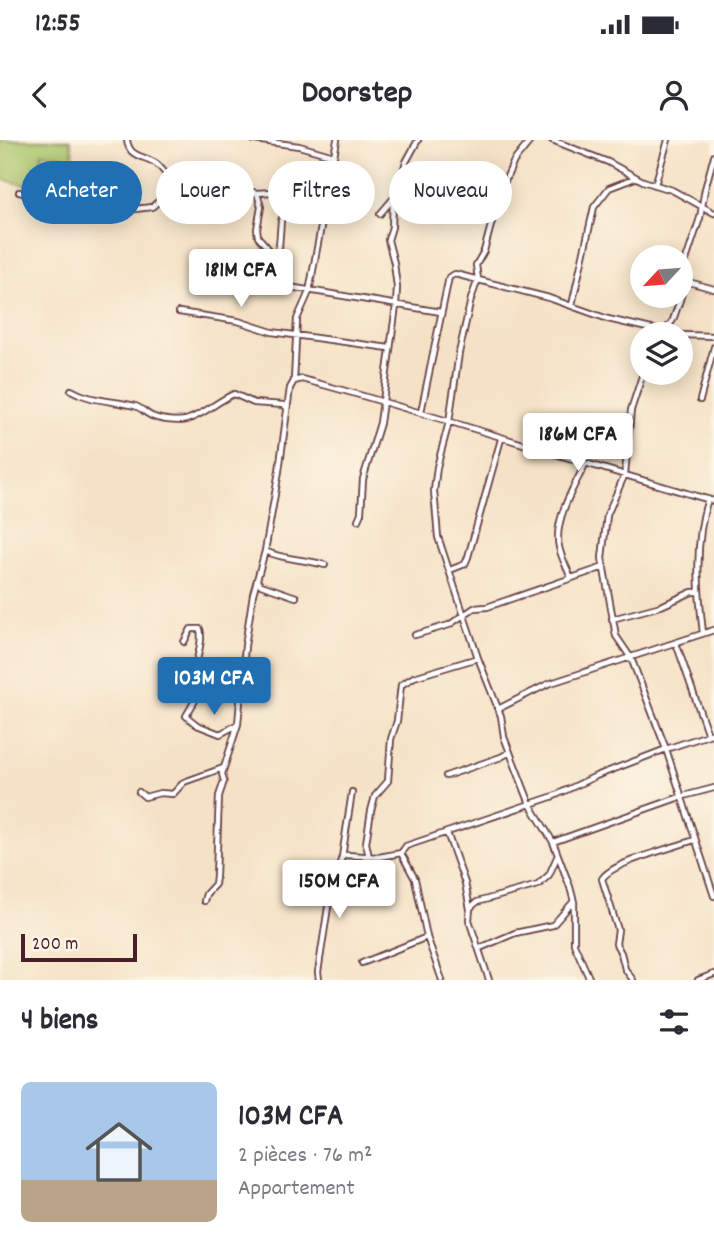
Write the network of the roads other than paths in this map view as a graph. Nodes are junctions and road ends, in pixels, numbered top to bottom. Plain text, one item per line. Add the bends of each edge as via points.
1 (127, 140) edge
2 (254, 140) edge
3 (337, 140) edge
4 (418, 140) edge
5 (531, 140) edge
6 (552, 140) edge
7 (668, 140) edge
8 (334, 156) junction
9 (714, 156) edge
10 (333, 161) edge
11 (407, 161) edge
12 (156, 163) edge
13 (636, 178) junction
14 (655, 185) junction
15 (19, 192) dead end
16 (254, 192) edge
17 (268, 192) edge
18 (257, 193) junction
19 (389, 202) edge
20 (156, 203) edge
21 (702, 206) junction
22 (714, 213) edge
23 (380, 214) dead end
24 (281, 224) edge
25 (321, 224) edge
26 (392, 224) edge
27 (691, 245) edge
28 (269, 265) junction
29 (478, 279) junction
30 (693, 283) edge
31 (714, 289) edge
32 (309, 292) junction
33 (572, 305) junction
34 (396, 306) junction
35 (179, 312) dead end
36 (441, 312) junction
37 (630, 324) edge
38 (297, 335) junction
39 (693, 335) edge
40 (714, 335) edge
41 (714, 347) edge
42 (389, 348) junction
43 (294, 381) junction
44 (639, 385) edge
45 (71, 390) dead end
46 (700, 400) dead end
47 (383, 401) junction
48 (288, 409) junction
49 (421, 412) junction
50 (449, 422) junction
51 (501, 439) junction
52 (586, 463) junction
53 (625, 474) junction
54 (708, 499) junction
55 (714, 501) edge
56 (358, 520) dead end
57 (265, 551) junction
58 (325, 565) dead end
59 (604, 567) junction
60 (450, 570) junction
61 (571, 578) junction
62 (257, 581) junction
63 (699, 592) junction
64 (296, 597) dead end
65 (465, 614) junction
66 (612, 619) junction
67 (714, 630) edge
68 (703, 633) junction
69 (415, 635) dead end
70 (184, 642) dead end
71 (676, 643) junction
72 (478, 658) junction
73 (631, 658) junction
74 (194, 676) junction
75 (241, 684) junction
76 (498, 709) junction
77 (238, 724) junction
78 (711, 734) edge
79 (666, 749) junction
80 (510, 752) junction
81 (224, 767) junction
82 (446, 776) dead end
83 (714, 788) edge
84 (139, 792) dead end
85 (352, 793) dead end
86 (680, 797) junction
87 (530, 804) junction
88 (447, 833) junction
89 (694, 840) junction
90 (553, 842) junction
91 (401, 852) junction
92 (557, 856) junction
93 (342, 857) junction
94 (369, 858) junction
95 (714, 896) edge
96 (204, 901) dead end
97 (573, 902) junction
98 (470, 909) junction
99 (428, 937) junction
100 (480, 948) junction
101 (362, 963) dead end
102 (714, 974) edge
103 (708, 978) edge
104 (319, 980) edge
105 (442, 980) edge
106 (489, 980) edge
107 (590, 980) edge
108 (633, 980) edge
109 (698, 980) edge

1 - 12 street via 131,151
2 - 8 street
3 - 8 street
4 - 11 street
5 - 29 street via 514,161 500,192 476,265
6 - 13 street
7 - 14 street
8 - 10 street
9 - 21 street
13 - 14 street
13 - 33 street via 609,188 594,207
14 - 21 street
15 - 20 street via 68,202 96,195 135,209
16 - 18 street
17 - 18 street
18 - 28 street via 261,207 258,237 267,247
19 - 23 street
21 - 22 street
21 - 27 street
24 - 28 street via 279,247
25 - 32 street
26 - 34 street via 388,240 396,275
28 - 32 street via 270,276 283,286
29 - 33 street
29 - 36 street via 449,277
29 - 50 street via 459,353
30 - 31 street
32 - 34 street
32 - 38 street via 297,319
33 - 37 street
34 - 36 street
34 - 42 street
35 - 38 street
36 - 49 street
38 - 42 street
38 - 43 street
39 - 40 street
41 - 46 street
42 - 47 street
43 - 47 street via 302,379
43 - 48 street
44 - 53 street via 631,410
45 - 48 street via 96,401 137,407 151,417 181,421 234,394 254,404
47 - 49 street
47 - 56 street via 363,479
48 - 57 street
49 - 50 street
50 - 51 street
50 - 60 street via 434,491 438,537
51 - 52 street
51 - 60 street via 465,564
52 - 53 street
52 - 61 street via 571,490 558,533
53 - 54 street
53 - 59 street via 607,515
54 - 55 street
54 - 63 street via 700,528
57 - 58 street
57 - 62 street
59 - 61 street
59 - 66 street
60 - 65 street
61 - 65 street
62 - 64 street
62 - 75 street
63 - 66 street
63 - 68 street
65 - 69 street via 449,625
65 - 72 street
66 - 73 street via 616,636
67 - 68 street
68 - 71 street
70 - 74 street via 191,629 200,629
71 - 73 street
71 - 78 street
72 - 76 street
72 - 94 street via 401,685 388,781 375,796 371,811 366,843
73 - 76 street via 548,684
73 - 79 street
74 - 75 street via 206,687
74 - 77 street via 197,697 186,716 190,721 220,734
75 - 77 street
76 - 80 street
77 - 81 street
78 - 79 street
79 - 86 street
79 - 87 street
80 - 82 street
80 - 87 street
81 - 84 street via 184,782 173,794 145,797
81 - 96 street via 215,884
83 - 86 street
85 - 93 street
86 - 89 street
86 - 90 street
87 - 88 street
87 - 90 street
88 - 91 street via 406,846
88 - 98 street
89 - 95 street
89 - 108 street via 603,876 618,930 616,944
90 - 92 street
91 - 94 street
91 - 99 street via 415,879
92 - 97 street
92 - 98 street via 549,875 538,884 477,902
93 - 94 street
93 - 104 street via 330,894
97 - 100 street via 553,925 515,933
97 - 107 street via 574,944
98 - 100 street via 469,920
99 - 101 street
99 - 105 street
100 - 106 street
102 - 103 street
103 - 109 street

